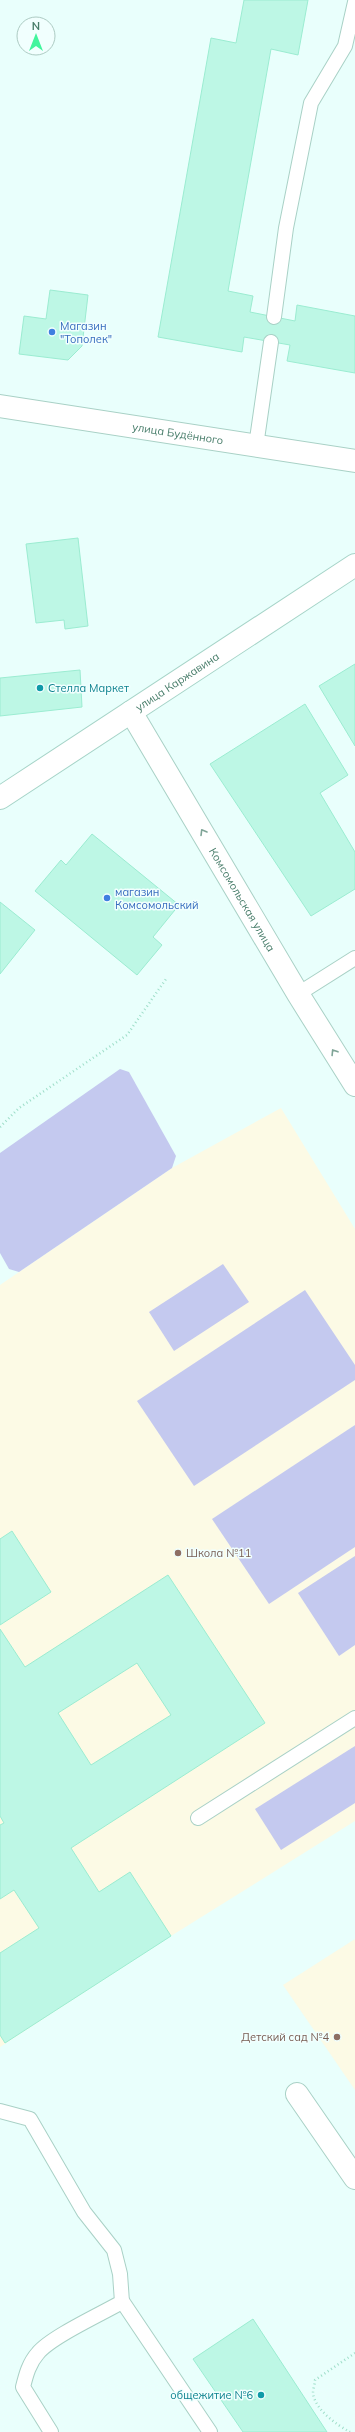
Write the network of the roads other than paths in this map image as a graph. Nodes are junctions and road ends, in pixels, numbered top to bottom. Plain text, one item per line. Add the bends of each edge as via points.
1 (355, 2) edge
2 (274, 317) dead end
3 (271, 342) dead end
4 (0, 406) edge
5 (256, 446) junction
6 (355, 461) edge
7 (355, 565) edge
8 (131, 712) junction
9 (0, 798) edge
10 (355, 958) edge
11 (298, 994) junction
12 (355, 1085) edge
13 (355, 1718) edge
14 (198, 1818) dead end
15 (296, 2094) dead end
16 (0, 2111) edge
17 (355, 2178) edge
18 (122, 2301) junction
19 (51, 2432) edge
20 (210, 2432) edge

1 - 2 lane via 345,46 311,103 286,228
3 - 5 lane
4 - 5 street, улица Будённого
5 - 6 street, улица Будённого
7 - 8 street, улица Каржавина
8 - 9 street, улица Каржавина
11 -> 8 street, Комсомольская улица
10 - 11 lane
12 -> 11 street, Комсомольская улица
13 - 14 lane
15 - 17 street
16 - 18 lane via 30,2119 84,2212 114,2250 120,2274
18 - 19 lane via 38,2353 28,2370 23,2387
18 - 20 lane

